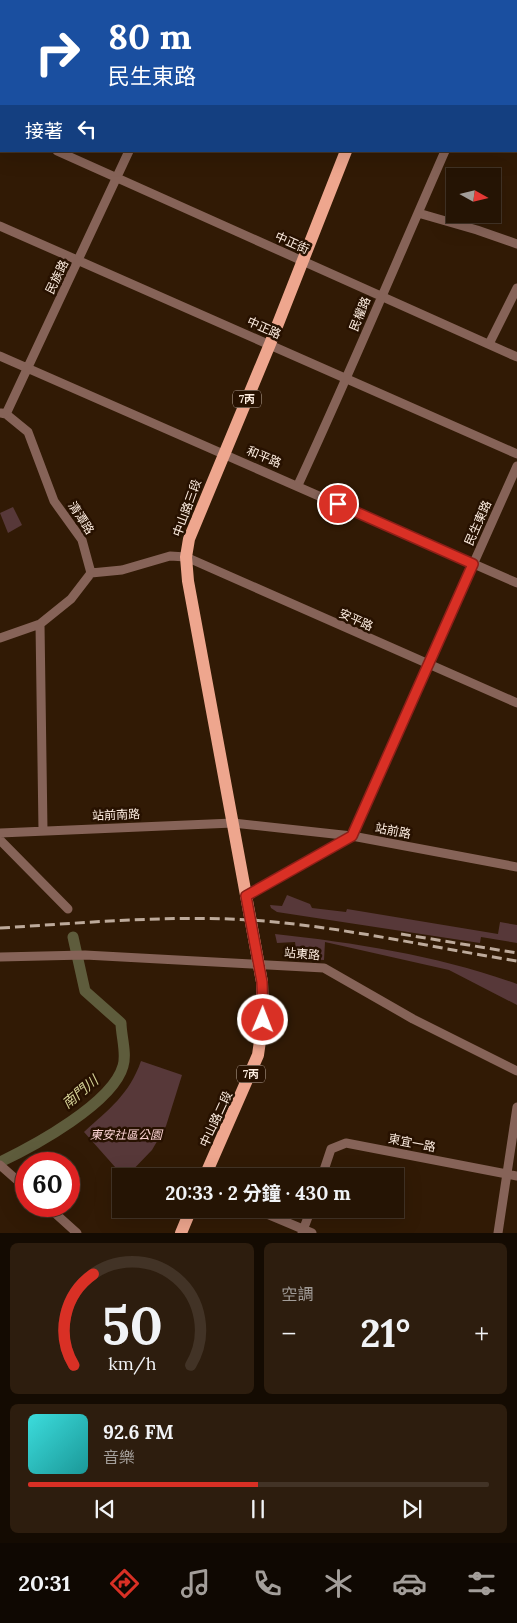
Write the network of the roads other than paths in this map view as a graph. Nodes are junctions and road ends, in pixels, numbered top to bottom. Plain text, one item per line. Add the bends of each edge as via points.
1 (59, 152) edge
2 (129, 152) edge
3 (346, 152) edge
4 (445, 152) edge
5 (116, 178) junction
6 (418, 213) junction
7 (0, 226) edge
8 (517, 244) edge
9 (79, 261) junction
10 (302, 261) junction
11 (517, 288) edge
12 (381, 296) junction
13 (270, 344) junction
14 (489, 344) junction
15 (0, 356) edge
16 (517, 357) edge
17 (26, 367) junction
18 (347, 379) junction
19 (3, 413) edge
20 (223, 453) junction
21 (517, 454) edge
22 (517, 466) edge
23 (298, 486) junction
24 (186, 557) junction
25 (473, 564) junction
26 (91, 573) junction
27 (517, 583) edge
28 (40, 624) junction
29 (0, 638) edge
30 (429, 665) junction
31 (517, 703) edge
32 (233, 823) junction
33 (43, 830) junction
34 (0, 833) edge
35 (352, 836) junction
36 (0, 840) edge
37 (517, 868) edge
38 (246, 896) junction
39 (68, 908) dead end
40 (0, 957) edge
41 (259, 963) junction
42 (517, 1071) edge
43 (517, 1107) edge
44 (2, 1167) edge
45 (209, 1168) edge
46 (325, 1168) edge
47 (507, 1175) junction
48 (517, 1176) edge
49 (15, 1178) edge
50 (59, 1217) edge
51 (187, 1218) edge
52 (275, 1218) edge
53 (309, 1218) edge
54 (306, 1232) edge
55 (77, 1233) edge
56 (181, 1233) edge
57 (498, 1233) edge

1 - 5 street, 中正街
2 - 5 street, 民族路
3 - 10 main road, 中山路三段 / 7丙
4 - 6 street, 民權路
5 - 9 street, 民族路
5 - 10 street, 中正街
6 - 8 street
6 - 12 street, 民權路
7 - 9 street, 中正路
9 - 13 street, 中正路
9 - 17 street, 民族路
10 - 12 street, 中正街
10 - 13 main road, 中山路三段 / 7丙
11 - 14 street
12 - 14 street, 中正街
12 - 18 street, 民權路
13 - 18 street, 中正路
13 - 20 main road, 中山路三段 / 7丙
14 - 16 street, 中正街
15 - 17 street, 和平路
17 - 19 street, 民族路
17 - 20 street, 和平路
18 - 21 street, 中正路
18 - 23 street, 民權路
19 - 26 street, 清潭路 via 28,432 54,501 82,540
20 - 23 street, 和平路
20 - 24 main road, 中山路三段 / 7丙 via 189,539
22 - 25 street, 民生東路
23 - 25 street, 和平路
24 - 26 street via 170,556 122,570
24 - 30 street, 安平路
24 - 32 main road, 中山路三段 / 7丙
25 - 27 street, 和平路
25 - 30 street, 民生東路
26 - 28 street via 71,599
28 - 29 street
28 - 33 street
30 - 31 street, 安平路
30 - 35 street, 民生東路
32 - 33 street, 站前南路
32 - 35 street, 站前路
32 - 38 main road, 中山路三段 / 7丙
33 - 34 street, 站前南路
35 - 37 street, 站前路
35 - 38 street
36 - 39 street
38 - 41 main road, 中山路二段 / 7丙
40 - 41 street, 站東路 via 85,955
41 - 42 street, 站東路 via 324,968 413,1019
41 - 45 main road, 中山路二段 / 7丙 via 264,1003 258,1056
43 - 47 street
44 - 49 street
46 - 47 street, 東宜一路 via 331,1149 346,1143
47 - 48 street, 東宜一路
47 - 57 street
50 - 55 street
51 - 56 main road
52 - 54 street
53 - 54 street

